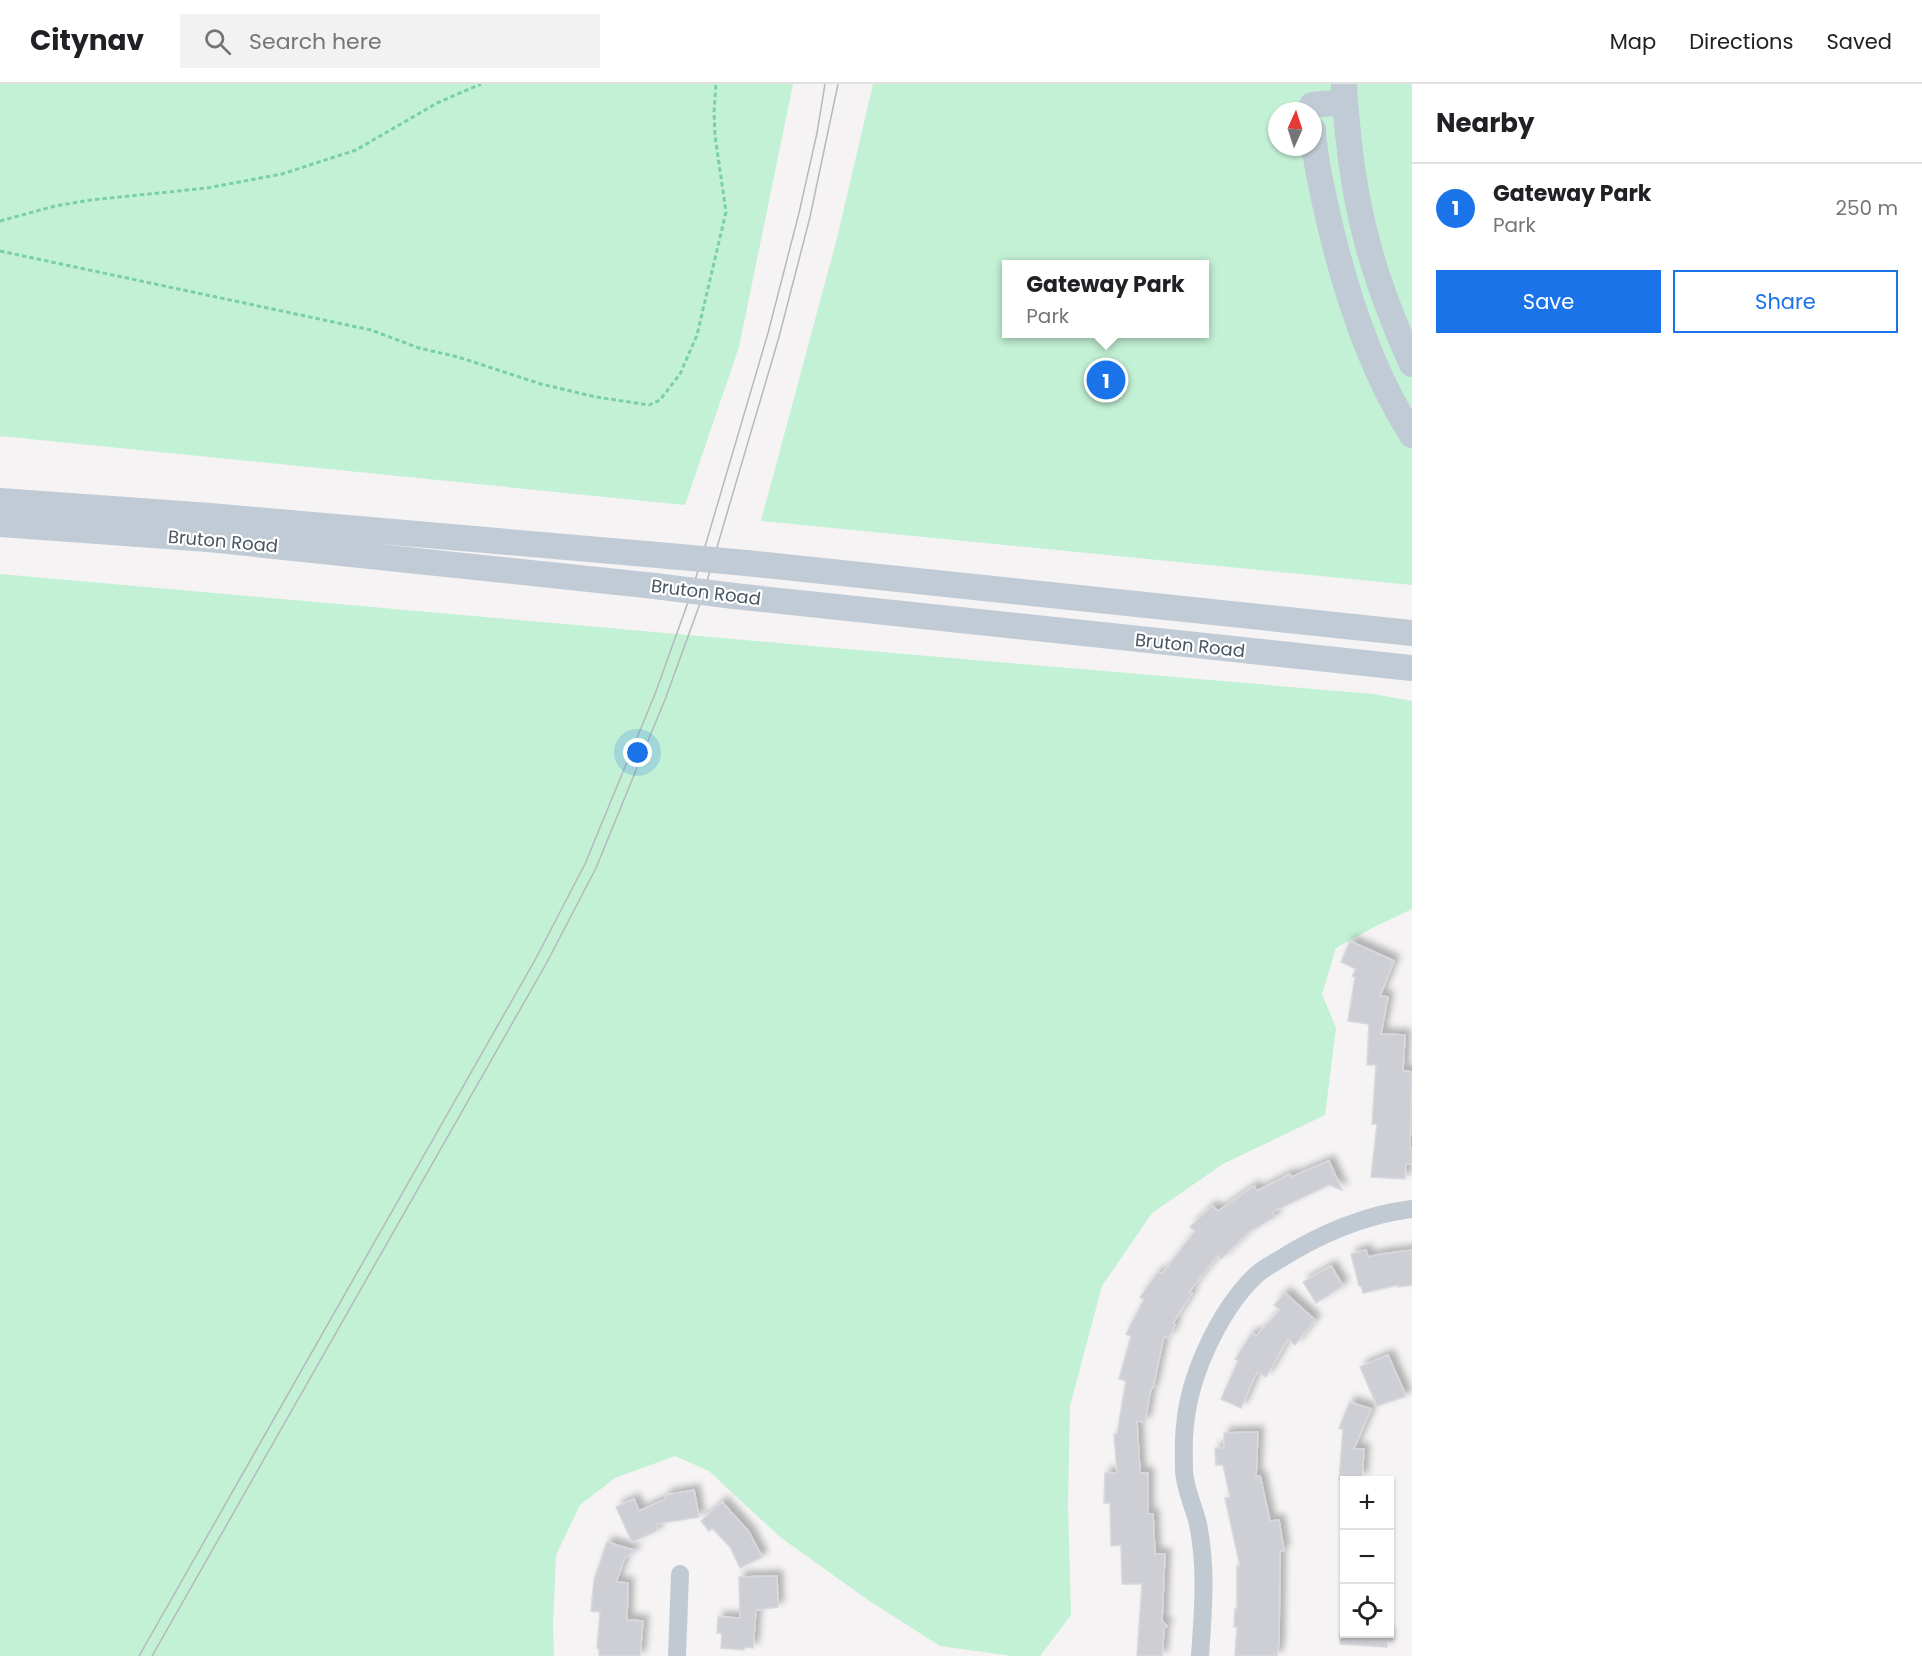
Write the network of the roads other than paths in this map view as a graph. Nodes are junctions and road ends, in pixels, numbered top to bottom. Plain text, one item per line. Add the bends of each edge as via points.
1 (1345, 93) edge
2 (1311, 100) edge
3 (1316, 156) edge
4 (1412, 364) edge
5 (1412, 435) edge
6 (0, 501) edge
7 (0, 524) edge
8 (1412, 633) edge
9 (1412, 668) edge
10 (1412, 1209) edge
11 (680, 1574) dead end
12 (677, 1656) edge
13 (1200, 1656) edge

1 - 2 main road
1 - 4 main road via 1357,207 1372,265
3 - 5 main road via 1336,255 1363,338
6 - 8 main road, Bruton Road, bridge via 746,563
7 - 9 main road, Bruton Road, bridge via 208,538
10 - 13 street via 1388,1212 1306,1242 1255,1275 1220,1319 1197,1371 1185,1424 1184,1475 1198,1525 1203,1564
11 - 12 street

